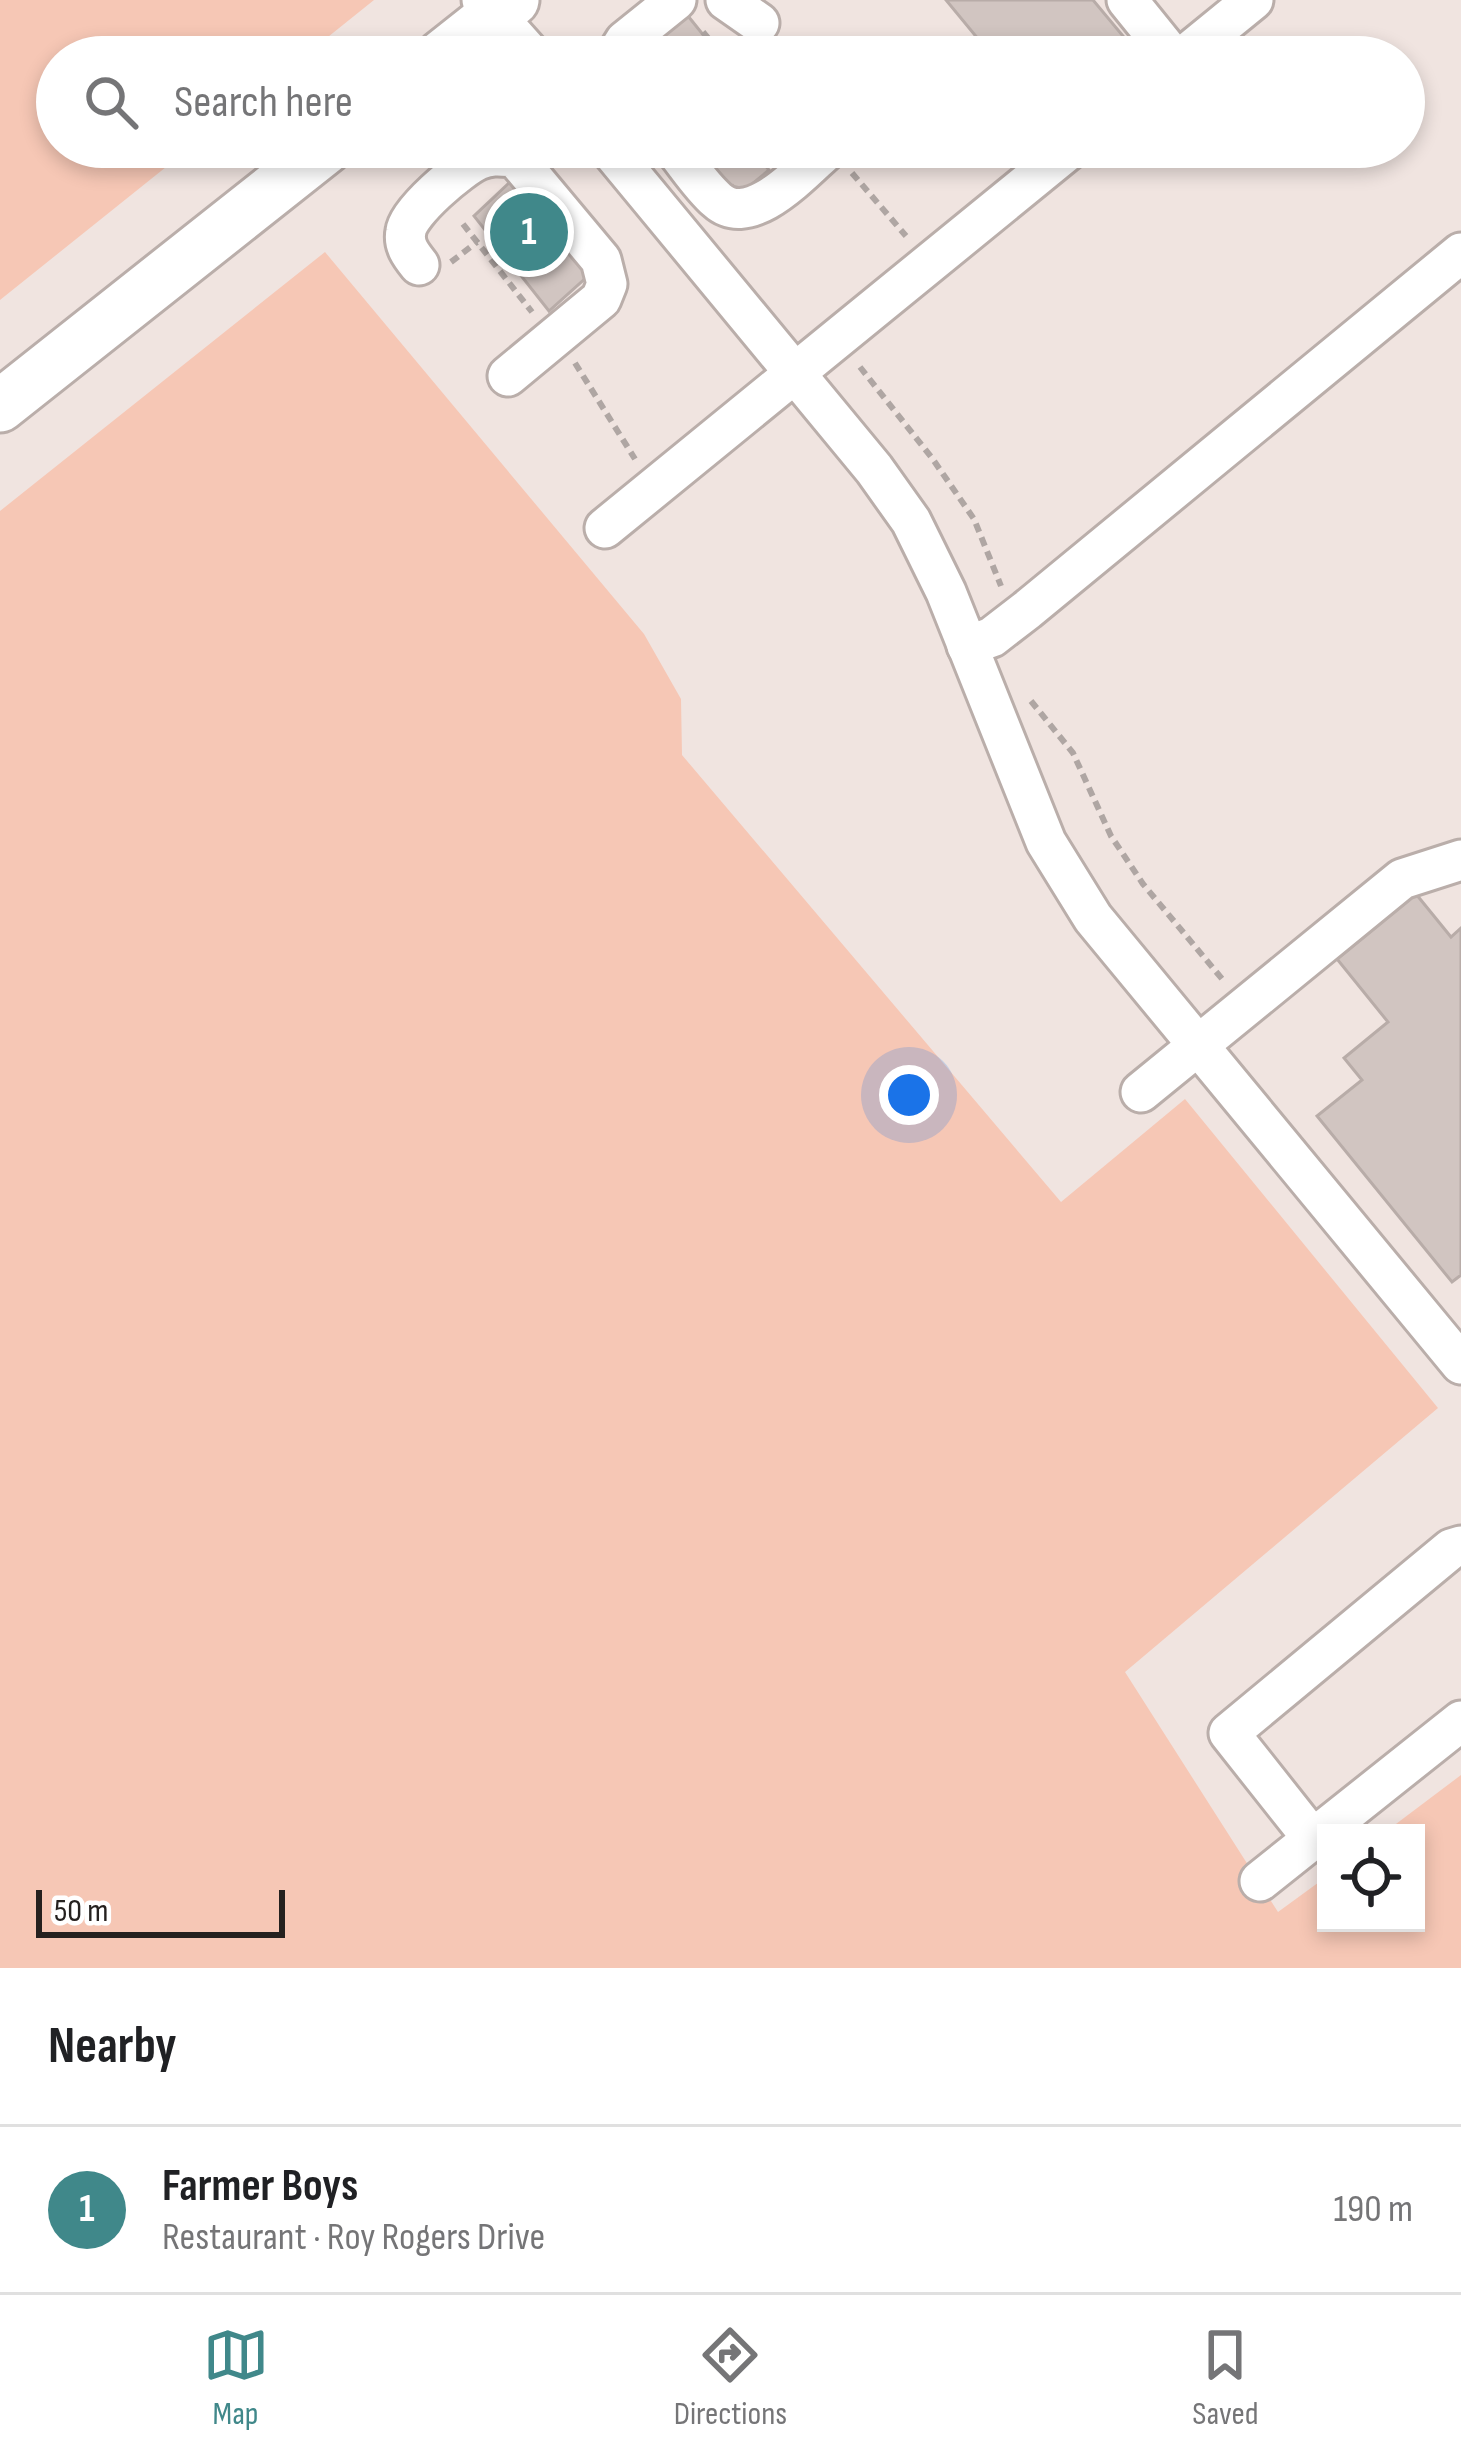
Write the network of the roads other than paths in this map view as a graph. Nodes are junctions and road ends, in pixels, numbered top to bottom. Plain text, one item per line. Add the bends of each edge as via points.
1 (676, 0) edge
2 (1127, 0) edge
3 (1253, 0) edge
4 (497, 5) edge
5 (464, 36) edge
6 (518, 36) edge
7 (631, 36) edge
8 (1156, 36) edge
9 (1209, 36) edge
10 (300, 168) edge
11 (466, 168) edge
12 (523, 168) edge
13 (625, 168) edge
14 (691, 168) edge
15 (817, 168) edge
16 (1046, 168) edge
17 (1461, 253) edge
18 (419, 265) dead end
19 (796, 375) junction
20 (508, 376) dead end
21 (0, 406) edge
22 (604, 528) dead end
23 (967, 646) junction
24 (1461, 860) edge
25 (1196, 1045) junction
26 (1141, 1092) dead end
27 (1461, 1364) edge
28 (1461, 1546) edge
29 (1461, 1721) edge
30 (1313, 1839) junction
31 (1261, 1881) dead end

1 - 7 street
2 - 8 street
3 - 9 street
4 - 5 main road
4 - 6 street
10 - 21 main road
11 - 18 street via 413,212 407,250
12 - 20 street via 601,260 608,284 602,299
13 - 19 street
14 - 15 street via 720,203 739,209 762,204
16 - 19 street
17 - 23 street via 1004,628
19 - 22 street
19 - 23 street via 910,520
23 - 25 street via 1046,842 1093,918
24 - 25 street via 1402,879
25 - 26 street
25 - 27 street
28 - 30 street via 1229,1733
29 - 30 street
30 - 31 street

